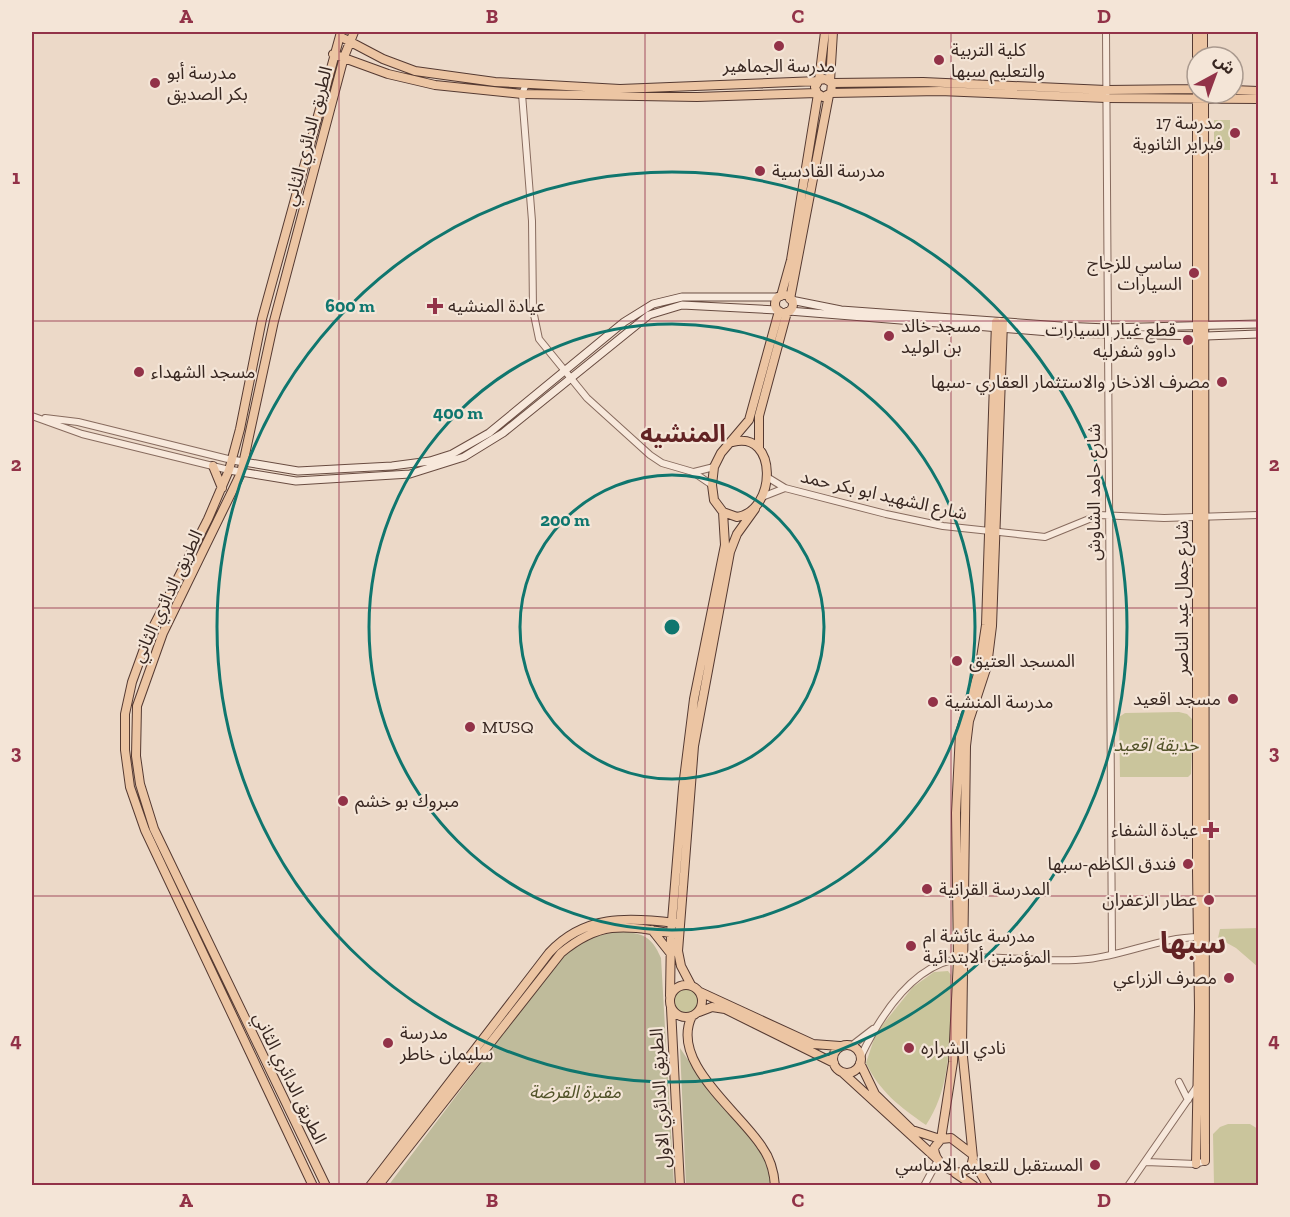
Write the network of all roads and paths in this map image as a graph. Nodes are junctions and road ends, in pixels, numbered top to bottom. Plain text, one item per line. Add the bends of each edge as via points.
1 (354, 32) edge
2 (825, 32) edge
3 (833, 32) edge
4 (1106, 32) edge
5 (340, 34) edge
6 (350, 40) junction
7 (333, 54) junction
8 (344, 57) junction
9 (818, 81) junction
10 (831, 82) junction
11 (526, 84) junction
12 (1185, 90) edge
13 (817, 93) junction
14 (522, 94) junction
15 (830, 94) junction
16 (1106, 94) junction
17 (1185, 96) edge
18 (1201, 105) edge
19 (1201, 105) edge
20 (780, 297) junction
21 (791, 300) junction
22 (783, 311) junction
23 (1258, 324) edge
24 (1000, 326) junction
25 (1196, 326) junction
26 (1205, 326) junction
27 (1107, 332) junction
28 (1258, 333) edge
29 (1196, 336) junction
30 (1206, 336) junction
31 (564, 372) junction
32 (569, 379) junction
33 (35, 417) edge
34 (733, 442) junction
35 (759, 448) junction
36 (232, 460) junction
37 (244, 463) junction
38 (213, 466) junction
39 (714, 467) junction
40 (229, 470) junction
41 (693, 472) junction
42 (241, 473) junction
43 (767, 477) junction
44 (712, 485) junction
45 (222, 488) junction
46 (785, 488) junction
47 (762, 497) junction
48 (755, 509) junction
49 (723, 512) junction
50 (1109, 515) junction
51 (1258, 515) edge
52 (1200, 516) junction
53 (993, 532) junction
54 (675, 909) junction
55 (659, 921) junction
56 (676, 924) junction
57 (651, 929) junction
58 (675, 934) junction
59 (1202, 937) junction
60 (1183, 940) junction
61 (1199, 951) junction
62 (1112, 953) junction
63 (671, 954) junction
64 (961, 958) junction
65 (691, 985) junction
66 (700, 992) junction
67 (670, 996) junction
68 (671, 1008) junction
69 (695, 1014) junction
70 (874, 1029) junction
71 (840, 1046) junction
72 (851, 1046) junction
73 (860, 1060) junction
74 (834, 1063) junction
75 (842, 1072) junction
76 (1179, 1082) dead end
77 (1202, 1085) junction
78 (1188, 1100) junction
79 (940, 1139) junction
80 (972, 1158) junction
81 (938, 1159) junction
82 (1205, 1161) joint
83 (1146, 1162) junction
84 (1196, 1164) junction
85 (954, 1172) junction
86 (327, 1184) edge
87 (313, 1185) edge
88 (369, 1185) edge
89 (378, 1185) edge
90 (680, 1185) edge
91 (775, 1185) edge
92 (924, 1185) edge
93 (974, 1185) edge
94 (988, 1185) edge
95 (1128, 1185) edge

1 - 6 main road, الطريق الدائري الثاني
2 - 9 main road
3 - 10 main road
4 - 16 street, شارع حامد الشاوش
5 - 6 main road
5 - 7 main road, الطريق الدائري الثاني
6 - 8 main road, الطريق الدائري الثاني
6 - 11 main road via 415,71
7 - 8 main road
7 - 36 main road, الطريق الدائري الثاني via 262,319
8 - 14 main road via 388,74 435,85
8 - 37 main road, الطريق الدائري الثاني via 274,321
9 - 10 main road
9 - 11 main road via 620,89
9 - 13 main road
10 - 15 main road
10 - 16 main road via 923,82
11 - 14 street
12 - 16 main road
13 - 14 main road via 697,97
13 - 15 main road
13 - 20 main road via 790,260
14 - 31 street via 532,221 533,310 539,339
15 - 16 main road via 940,90
15 - 21 main road
16 - 17 main road
16 - 27 street, شارع حامد الشاوش
18 - 26 main road, شارع جمال عبد الناصر
19 - 25 main road, شارع جمال عبد الناصر
20 - 21 main road
20 - 22 main road via 775,303
20 - 31 main road via 662,300 635,314
21 - 22 main road
21 - 24 main road via 842,310
22 - 24 main road
22 - 32 main road via 692,305 659,310 639,321
22 - 34 main road via 751,415
22 - 35 main road via 759,416
23 - 26 main road
24 - 27 main road
24 - 53 main road
25 - 26 main road
25 - 27 main road
25 - 29 main road, شارع جمال عبد الناصر
26 - 30 main road, شارع جمال عبد الناصر
27 - 29 main road
27 - 50 street, شارع حامد الشاوش
28 - 30 main road
29 - 30 main road
29 - 52 main road, شارع جمال عبد الناصر
30 - 52 main road, شارع جمال عبد الناصر
31 - 32 street
31 - 37 main road via 489,433 452,454 430,461 298,471
32 - 41 street via 656,460
32 - 42 main road via 486,445 442,465 410,474 310,481
33 - 36 street via 78,422
33 - 38 street via 75,432
34 - 35 main road via 747,441
34 - 39 main road
35 - 43 main road via 766,461
36 - 37 main road
36 - 40 main road, الطريق الدائري الثاني
37 - 42 main road, الطريق الدائري الثاني
38 - 40 street
38 - 45 main road
39 - 41 street
39 - 44 main road
40 - 42 main road
40 - 45 main road, الطريق الدائري الثاني
41 - 44 street
42 - 86 main road, الطريق الدائري الثاني via 152,656 137,706 136,756 154,829
43 - 46 street, شارع الشهيد ابو بكر حمد
43 - 47 main road
44 - 49 main road via 714,500
45 - 87 main road, الطريق الدائري الثاني via 142,651 127,706 125,750 130,788 150,842
46 - 47 street, شارع الشهيد ابو بكر حمد
46 - 53 street, شارع الشهيد ابو بكر حمد via 886,514
47 - 48 main road
48 - 49 main road via 737,517
48 - 56 main road via 736,534 730,552 702,695
49 - 54 main road via 725,545 687,744
50 - 52 street, شارع الشهيد ابو بكر حمد
50 - 53 street, شارع الشهيد ابو بكر حمد via 1094,515 1045,537
50 - 62 street, شارع حامد الشاوش
51 - 52 street, شارع الشهيد ابو بكر حمد
52 - 59 main road, شارع جمال عبد الناصر
53 - 64 main road via 985,640 962,723 957,768
54 - 55 main road
54 - 56 main road
55 - 56 main road
55 - 88 main road via 624,918 589,924 552,950
56 - 58 main road
57 - 58 main road
57 - 63 main road
57 - 89 main road via 612,927 581,937 561,953
58 - 63 main road
58 - 65 main road via 680,962
59 - 60 street
59 - 61 main road, شارع جمال عبد الناصر
59 - 77 main road, شارع جمال عبد الناصر
60 - 61 street
60 - 62 street
61 - 77 main road, شارع جمال عبد الناصر
62 - 64 street via 1069,960
63 - 67 main road
64 - 70 street via 933,966 918,977
64 - 79 main road via 953,1062
64 - 80 main road via 962,1047
65 - 66 main road
65 - 67 main road via 676,987
66 - 69 main road via 702,1002
66 - 71 main road via 813,1044
67 - 68 main road
68 - 69 main road via 680,1016
68 - 90 main road, الطريق الدائري الاول
69 - 74 main road via 712,1007 725,1009
69 - 91 main road, الطريق الدائري الاول via 686,1031 688,1051 713,1088 762,1146
70 - 72 street
70 - 73 street
71 - 72 main road
71 - 74 main road via 833,1055
72 - 73 main road via 858,1050
73 - 75 main road via 853,1071
73 - 79 main road via 875,1094 912,1130
74 - 75 main road
75 - 81 main road
76 - 78 street
77 - 78 street
77 - 82 main road, شارع جمال عبد الناصر
77 - 84 main road, شارع جمال عبد الناصر
78 - 83 street
79 - 80 main road via 956,1140
79 - 81 main road via 934,1148
80 - 85 main road via 966,1171
80 - 94 main road
81 - 85 main road
81 - 92 street
82 - 84 street
83 - 84 street
83 - 95 street
85 - 93 main road

